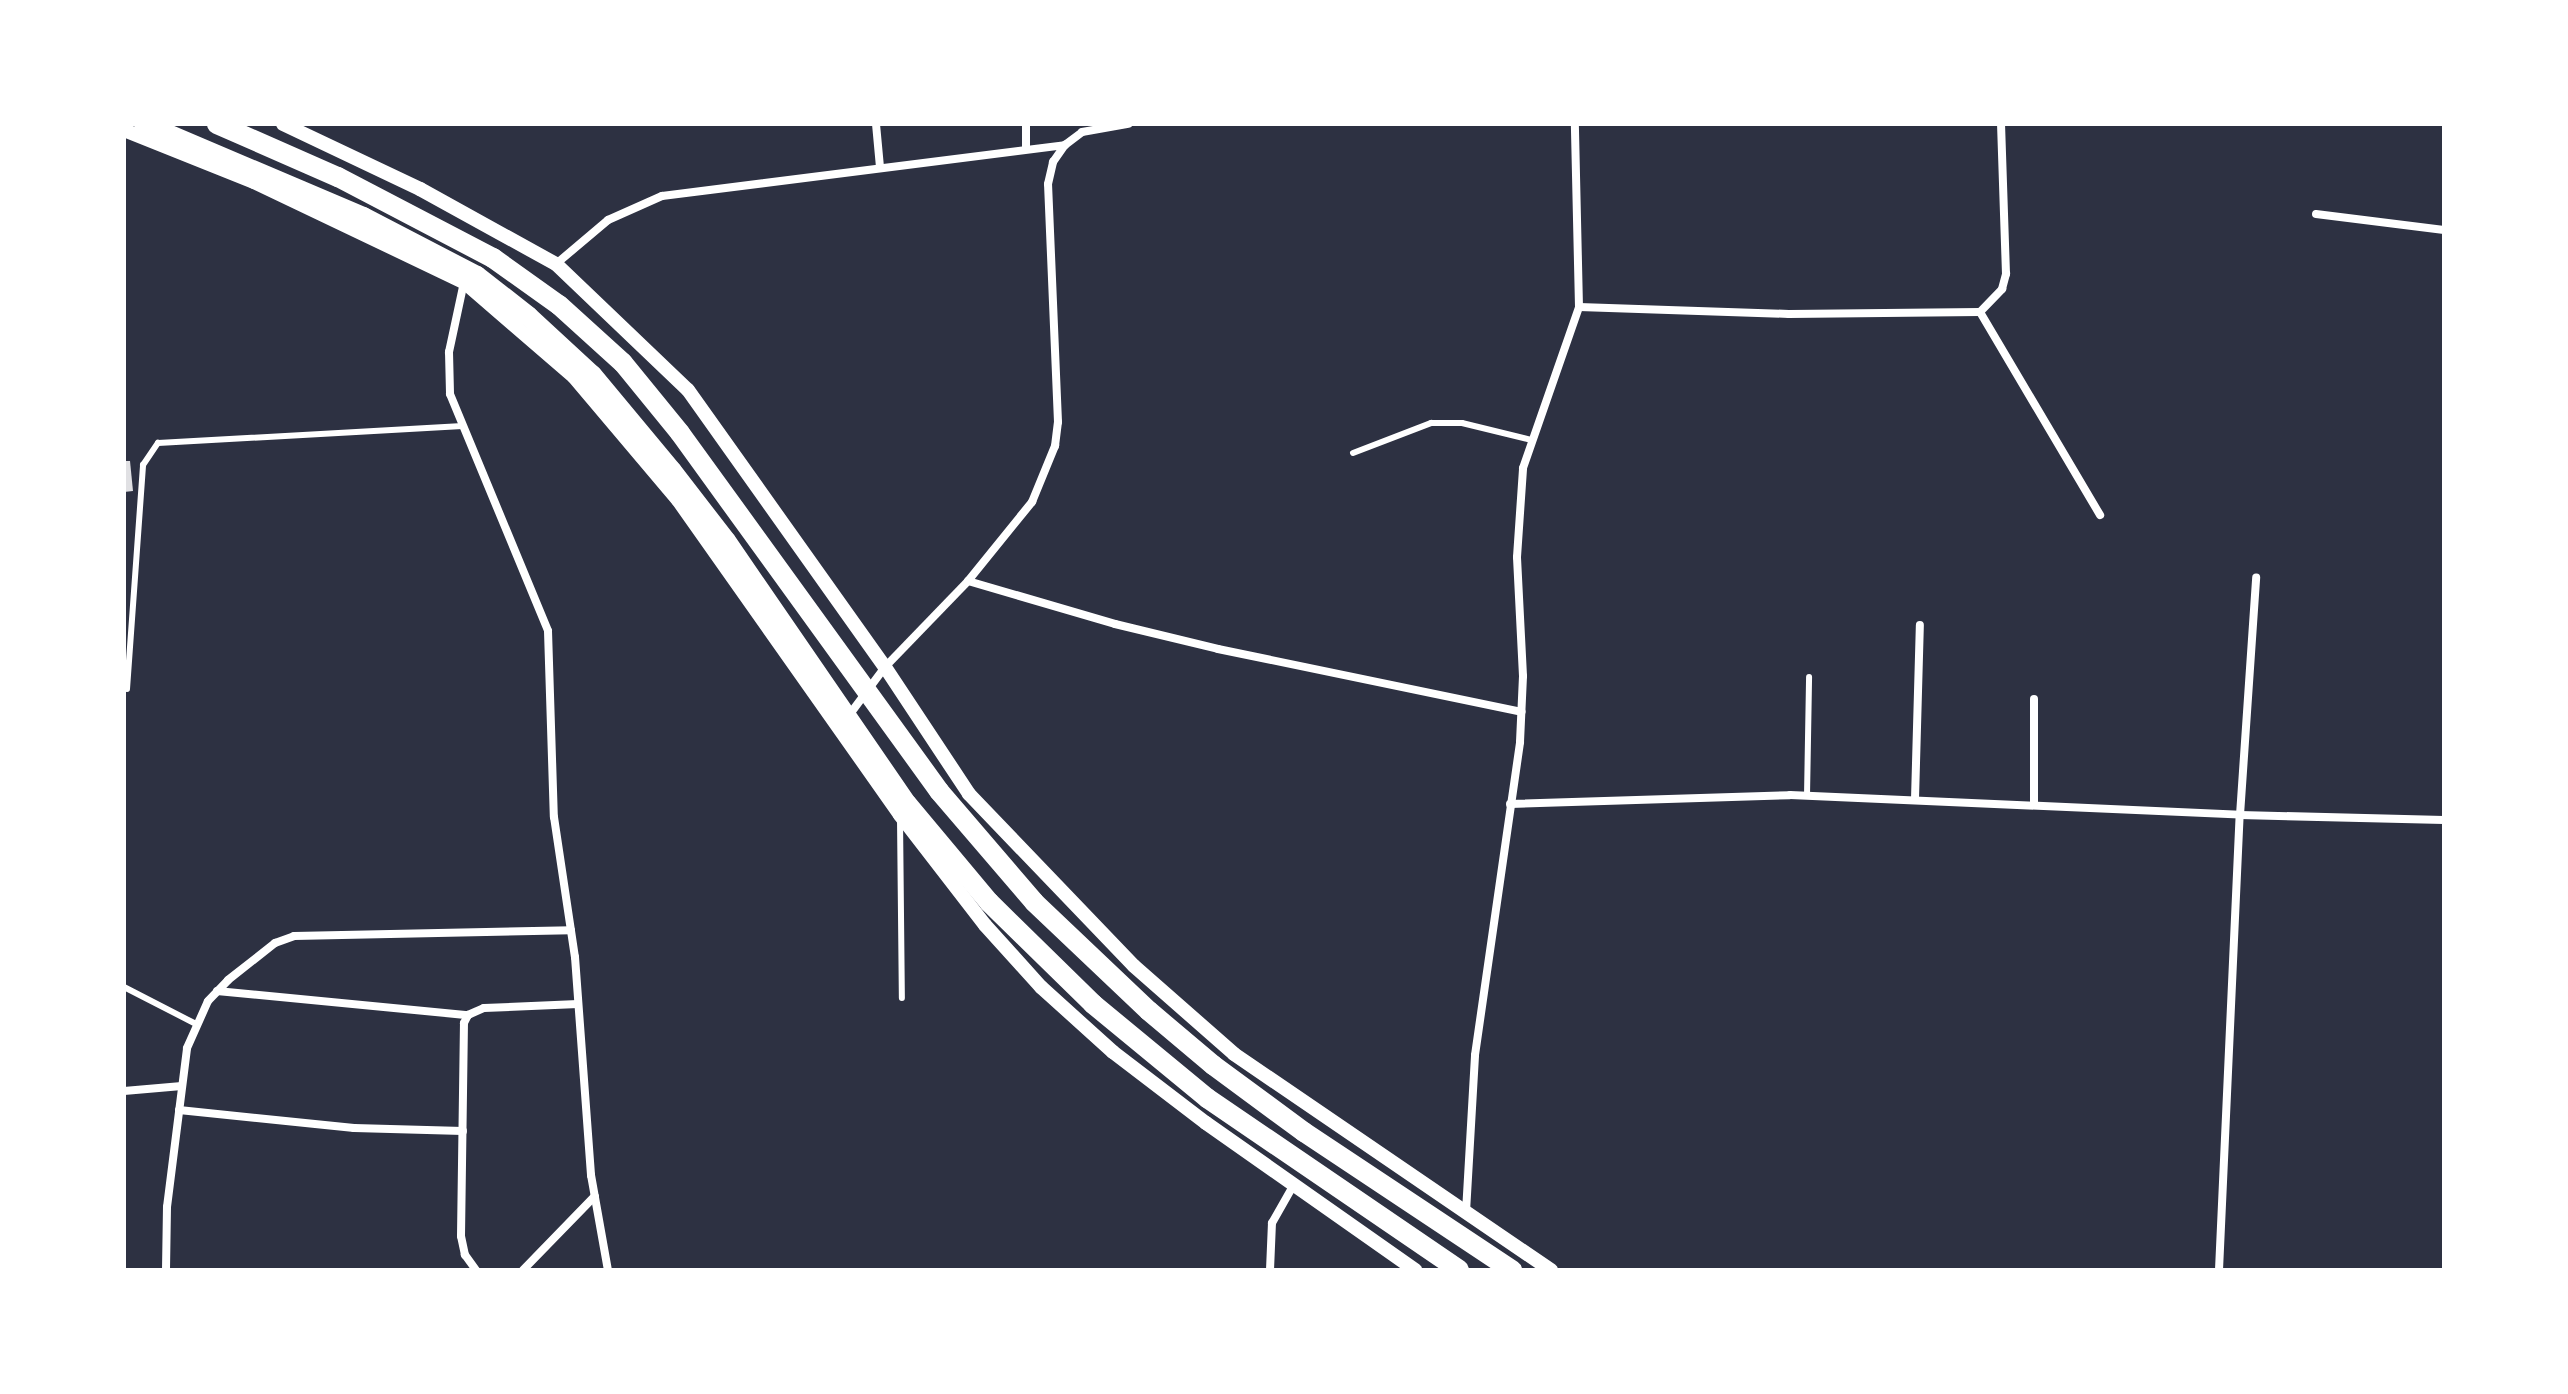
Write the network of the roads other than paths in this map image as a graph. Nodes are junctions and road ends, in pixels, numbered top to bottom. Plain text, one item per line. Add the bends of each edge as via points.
1 (144, 124) edge
2 (217, 124) edge
3 (283, 124) edge
4 (876, 124) edge
5 (1026, 124) edge
6 (1128, 124) edge
7 (1575, 124) edge
8 (2001, 124) edge
9 (124, 130) edge
10 (1065, 145) junction
11 (1026, 149) junction
12 (880, 167) junction
13 (2316, 214) dead end
14 (2444, 230) edge
15 (556, 264) junction
16 (464, 282) junction
17 (1579, 307) junction
18 (1980, 312) junction
19 (463, 426) junction
20 (1532, 440) junction
21 (1353, 453) dead end
22 (2100, 515) dead end
23 (2256, 578) dead end
24 (968, 581) junction
25 (1920, 625) dead end
26 (885, 667) junction
27 (1809, 677) dead end
28 (127, 689) dead end
29 (2034, 699) dead end
30 (1522, 712) junction
31 (839, 730) junction
32 (1807, 796) junction
33 (1915, 799) junction
34 (1510, 804) junction
35 (2034, 805) junction
36 (900, 815) junction
37 (2240, 815) junction
38 (2444, 820) edge
39 (571, 930) junction
40 (124, 987) edge
41 (217, 991) junction
42 (902, 998) dead end
43 (578, 1000) junction
44 (468, 1015) junction
45 (196, 1024) junction
46 (182, 1086) junction
47 (124, 1091) edge
48 (179, 1110) junction
49 (463, 1131) junction
50 (1293, 1186) junction
51 (595, 1196) junction
52 (1466, 1212) junction
53 (166, 1270) edge
54 (476, 1270) edge
55 (523, 1270) edge
56 (608, 1270) edge
57 (1270, 1270) edge
58 (1415, 1270) edge
59 (1459, 1270) edge
60 (1512, 1270) edge
61 (1551, 1270) edge
62 (2219, 1270) edge

1 - 59 highway via 363,217 477,276 528,316 592,375 681,483 907,804 989,902 1093,1004 1207,1098
2 - 60 highway via 338,177 493,258 559,305 623,363 680,433 939,791 1034,902 1213,1065
3 - 15 street via 420,189
4 - 12 street
5 - 11 street
6 - 10 street via 1082,132
7 - 17 street
8 - 18 street via 2006,274 2002,289
9 - 16 street via 254,182
10 - 11 street
10 - 24 street via 1053,162 1048,184 1055,446 1032,502
11 - 12 street
12 - 15 street via 662,196 608,220
13 - 14 street
15 - 26 street via 688,390
16 - 19 street via 448,373
16 - 31 street via 574,377 678,500
17 - 18 street via 1805,314
17 - 20 street
18 - 22 street
19 - 28 lane via 158,443 143,465
19 - 39 street via 548,631 554,817
20 - 21 lane via 1462,423 1431,423
20 - 30 street via 1523,468 1517,530
23 - 37 street
24 - 26 street
24 - 30 street via 1218,649
25 - 33 street
26 - 31 street
26 - 52 street via 969,794 1134,966 1234,1054
27 - 32 lane
29 - 35 street
30 - 34 street
31 - 36 street
32 - 33 street
32 - 34 street
33 - 35 street
34 - 52 street via 1475,1055
35 - 37 street
36 - 42 lane
36 - 50 street via 985,925 1041,987 1113,1052
37 - 38 street
37 - 62 street
39 - 41 street via 294,936 275,943
39 - 43 street
40 - 45 lane
41 - 44 street
41 - 45 street
43 - 44 street via 484,1008
43 - 51 street
44 - 49 street
45 - 46 street
46 - 47 street
46 - 48 street
48 - 49 street via 354,1128
48 - 53 street via 167,1207
49 - 54 street via 461,1236 465,1255
50 - 57 street via 1272,1223
50 - 58 street
51 - 55 street
51 - 56 street
52 - 61 street

